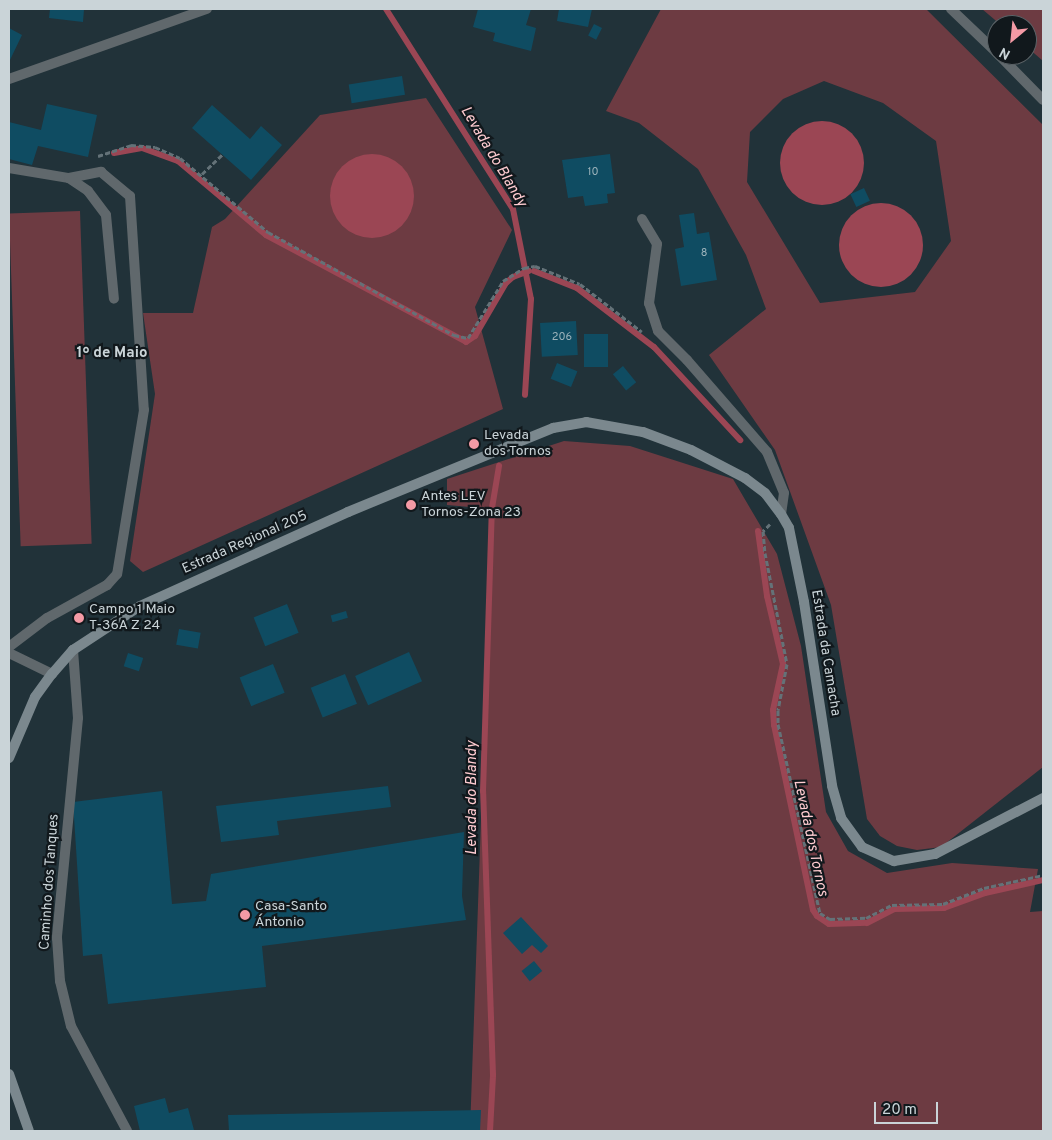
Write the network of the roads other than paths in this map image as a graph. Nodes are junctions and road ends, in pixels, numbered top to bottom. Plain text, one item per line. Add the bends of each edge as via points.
1 (207, 9) edge
2 (951, 9) edge
3 (987, 43) edge
4 (1009, 65) edge
5 (9, 79) edge
6 (1043, 100) edge
7 (9, 168) edge
8 (69, 178) junction
9 (642, 220) dead end
10 (114, 299) dead end
11 (553, 428) joint
12 (781, 514) junction
13 (9, 647) edge
14 (74, 650) junction
15 (9, 653) edge
16 (52, 674) junction
17 (9, 758) edge
18 (1043, 798) edge
19 (9, 1074) edge
20 (29, 1131) edge
21 (127, 1131) edge

1 - 5 street
2 - 3 street
4 - 6 street
7 - 8 street
8 - 10 street via 88,191 106,215
8 - 13 street via 101,172 130,196 144,410 117,574 107,586 47,618
9 - 12 street via 657,244 649,303 658,331 767,452 784,493
11 - 12 main road, Estrada da Camacha via 586,422 614,425 691,450 746,478 765,493
11 - 14 main road, Estrada Regional 205 via 225,566 140,606
12 - 18 main road, Estrada da Camacha via 789,528 802,593 832,786 841,818 854,839 877,856 906,861 935,854
14 - 16 main road, Estrada Regional 205
14 - 21 street, Caminho dos Tanques via 78,718 57,938 60,981 71,1026
15 - 16 street
16 - 17 main road, Estrada Regional 205 via 35,697
19 - 20 main road

